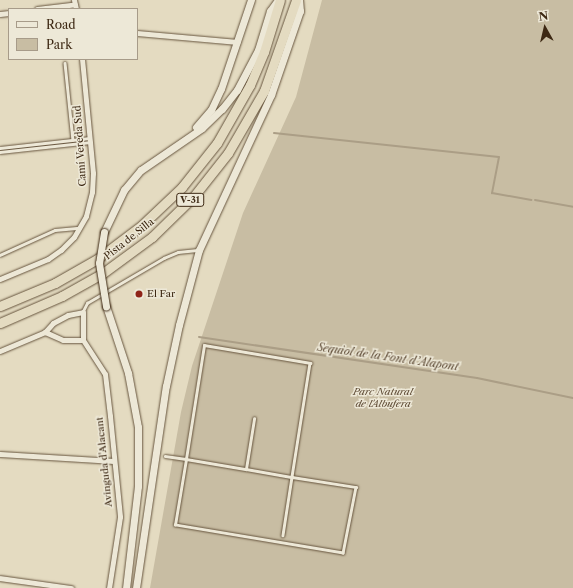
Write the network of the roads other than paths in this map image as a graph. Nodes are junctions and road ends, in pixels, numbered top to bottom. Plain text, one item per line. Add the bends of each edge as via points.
1 (251, 0) edge
2 (279, 0) edge
3 (296, 0) edge
4 (300, 0) edge
5 (75, 4) edge
6 (45, 8) edge
7 (138, 33) edge
8 (238, 42) junction
9 (82, 60) edge
10 (65, 63) dead end
11 (73, 140) junction
12 (90, 140) junction
13 (178, 143) junction
14 (0, 148) edge
15 (0, 152) edge
16 (79, 228) junction
17 (199, 250) junction
18 (0, 255) edge
19 (0, 279) edge
20 (0, 306) edge
21 (83, 312) junction
22 (0, 323) edge
23 (45, 332) junction
24 (83, 340) junction
25 (0, 351) edge
26 (254, 419) dead end
27 (0, 454) edge
28 (165, 456) dead end
29 (186, 459) junction
30 (114, 461) junction
31 (246, 469) junction
32 (292, 477) junction
33 (283, 535) dead end
34 (0, 578) edge
35 (71, 588) edge
36 (109, 588) edge
37 (126, 588) edge
38 (136, 588) edge

1 - 8 main road
2 - 13 main road via 270,11 258,50 237,90 202,128
2 - 20 highway, Pista de Silla / V-31 via 264,52 250,84 217,143 182,187 142,225 97,259 55,282
3 - 22 highway, Pista de Silla / V-31 via 264,91 228,153 194,196 152,237 103,273 62,296
4 - 17 main road via 300,11 276,81
5 - 6 street
7 - 8 street
8 - 13 main road via 211,110
9 - 12 street, Camí Vereda Sud
10 - 11 lane
11 - 12 lane
11 - 14 lane
12 - 15 lane
12 - 16 street, Camí Vereda Sud via 92,192 86,216
13 - 37 main road, bridge via 141,170 124,190 104,232 99,263 106,306 134,397 139,454 138,486
16 - 18 lane via 55,230
16 - 19 street, Camí Vereda Sud via 74,237 48,259
17 - 21 lane via 178,252 164,258 87,304
17 - 38 main road via 177,333 150,488
21 - 23 street via 68,315 53,323
21 - 24 street
23 - 24 street via 63,340
23 - 25 street
24 - 30 street, Avinguda d'Alacant via 105,374
26 - 31 lane
27 - 30 street
28 - 29 lane
29 - 31 lane
29 - 32 lane via 204,345 310,363
29 - 32 lane via 175,525 343,553 356,487
30 - 36 street, Avinguda d'Alacant via 120,517
31 - 32 lane
32 - 33 lane
34 - 35 street

